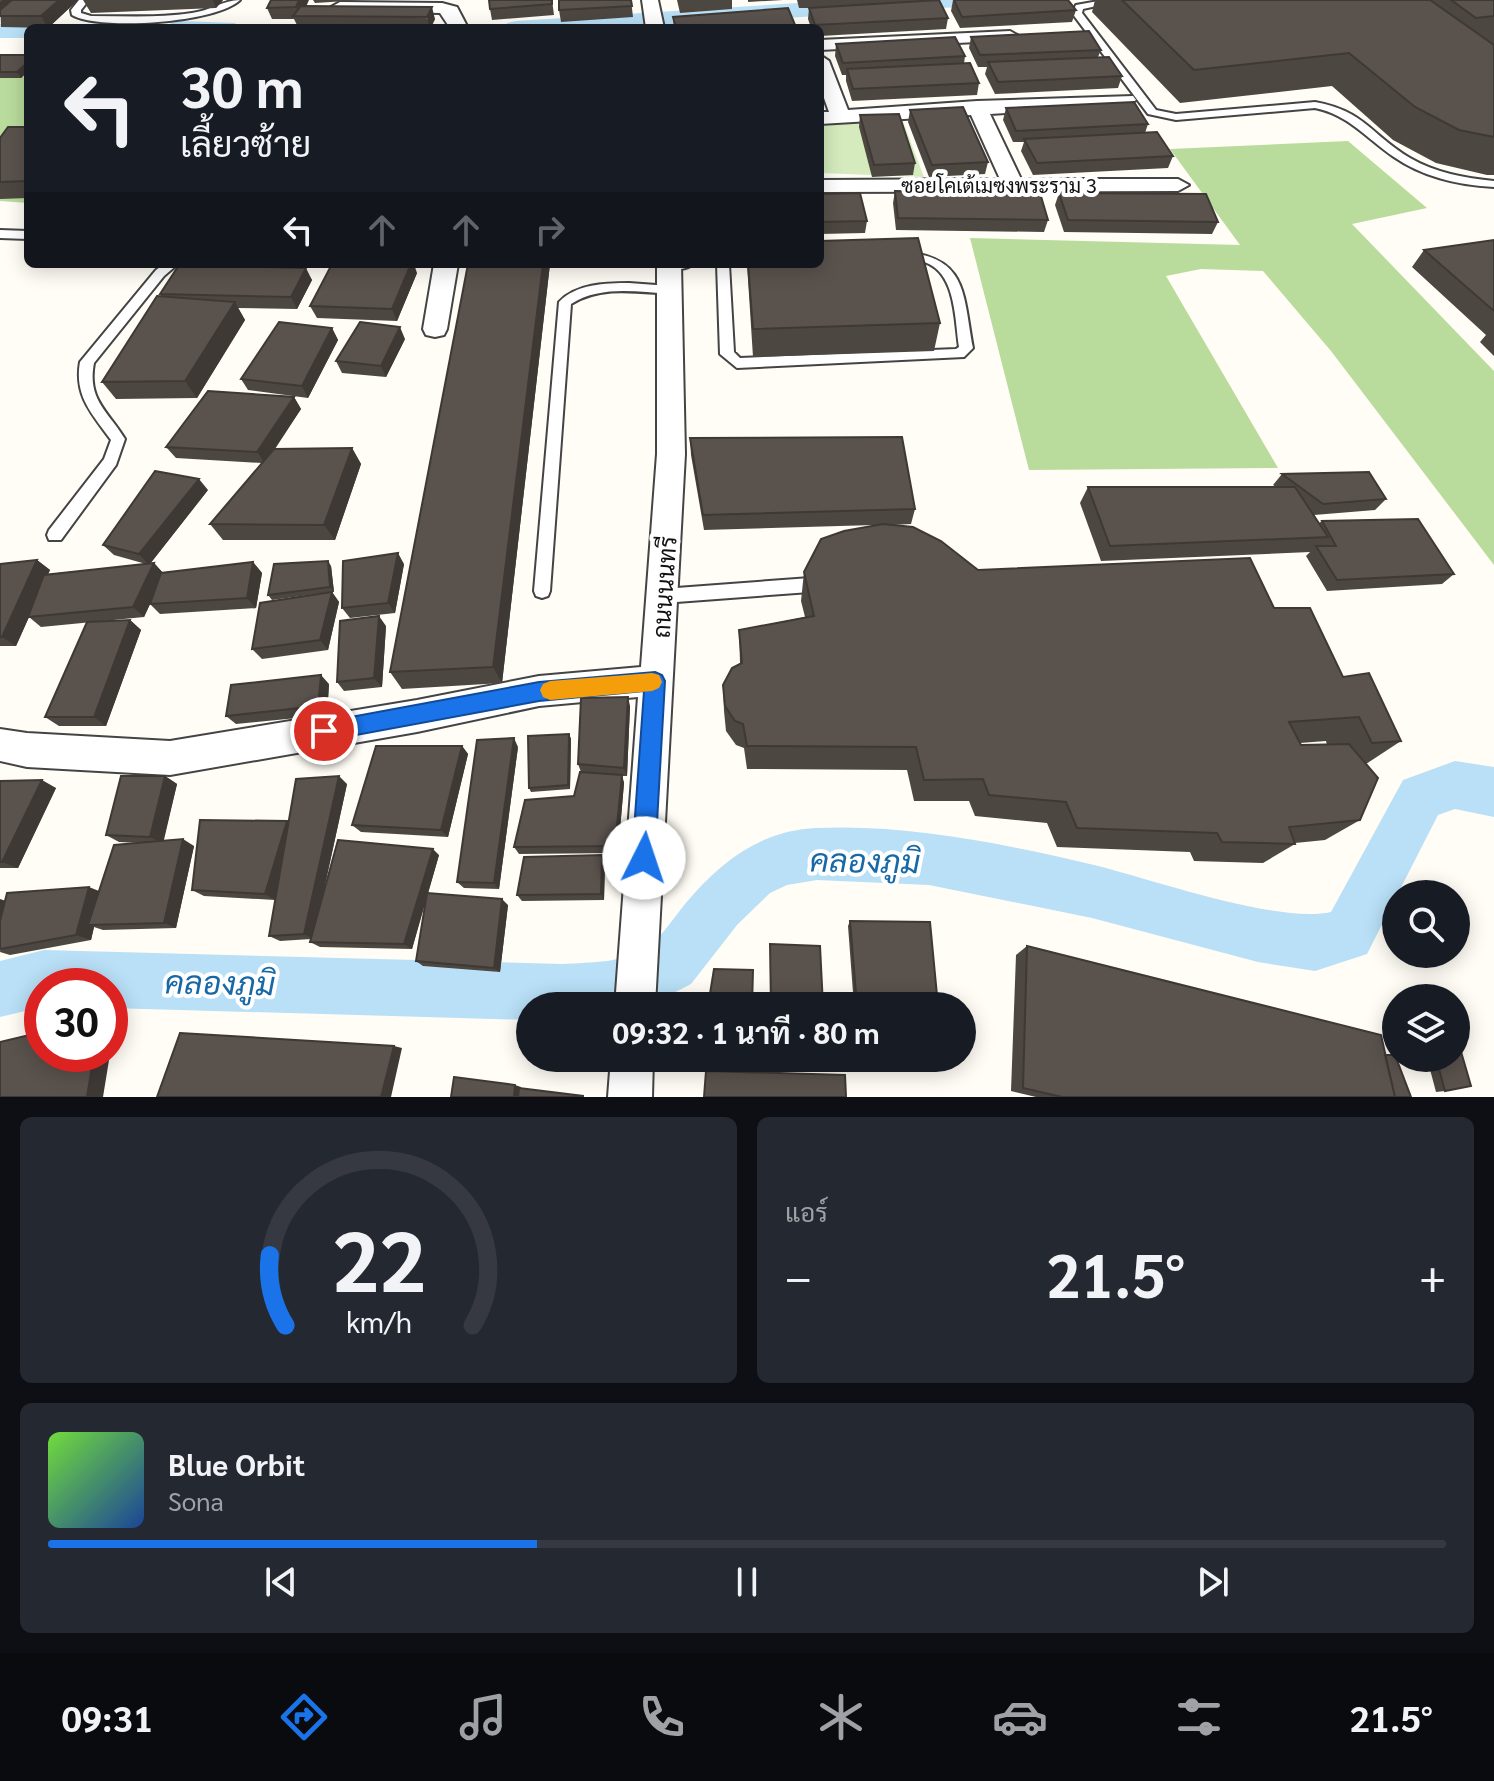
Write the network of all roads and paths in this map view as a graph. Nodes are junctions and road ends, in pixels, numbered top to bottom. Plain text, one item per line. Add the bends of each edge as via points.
1 (84, 0) edge
2 (235, 0) edge
3 (1119, 0) edge
4 (329, 7) edge
5 (457, 24) edge
6 (1026, 35) edge
7 (824, 45) edge
8 (824, 83) edge
9 (1126, 100) edge
10 (977, 107) junction
11 (830, 117) edge
12 (1494, 184) edge
13 (1178, 185) dead end
14 (824, 186) edge
15 (1014, 186) junction
16 (0, 234) edge
17 (24, 235) edge
18 (892, 256) edge
19 (168, 268) edge
20 (445, 268) edge
21 (723, 268) edge
22 (670, 273) edge
23 (435, 329) dead end
24 (55, 535) dead end
25 (810, 585) edge
26 (542, 591) dead end
27 (663, 596) junction
28 (655, 681) junction
29 (0, 745) edge
30 (636, 992) edge
31 (631, 1072) edge
32 (630, 1097) edge

1 - 2 lane via 77,15 91,19 201,16 228,9
3 - 12 lane via 1087,4 1077,13 1152,112 1176,117 1331,106 1346,111 1392,151 1424,170
4 - 5 street via 442,8 451,11
6 - 7 street
8 - 11 street
9 - 10 street
10 - 11 street
10 - 15 street
13 - 15 street, ซอยโคเต้เมซงพระราม 3
14 - 15 street, ซอยโคเต้เมซงพระราม 3
16 - 17 lane
18 - 21 lane via 921,255 944,264 966,348 959,354 737,363 727,354
19 - 24 lane via 87,362 82,381 90,401 118,439 111,461
20 - 23 street
22 - 26 lane via 576,293 565,302
22 - 27 street, ถนนนนทรี via 671,454
25 - 27 lane
27 - 28 street, ถนนนนทรี
28 - 29 street via 539,691 170,758
28 - 30 street, ถนนนนทรี
31 - 32 street

